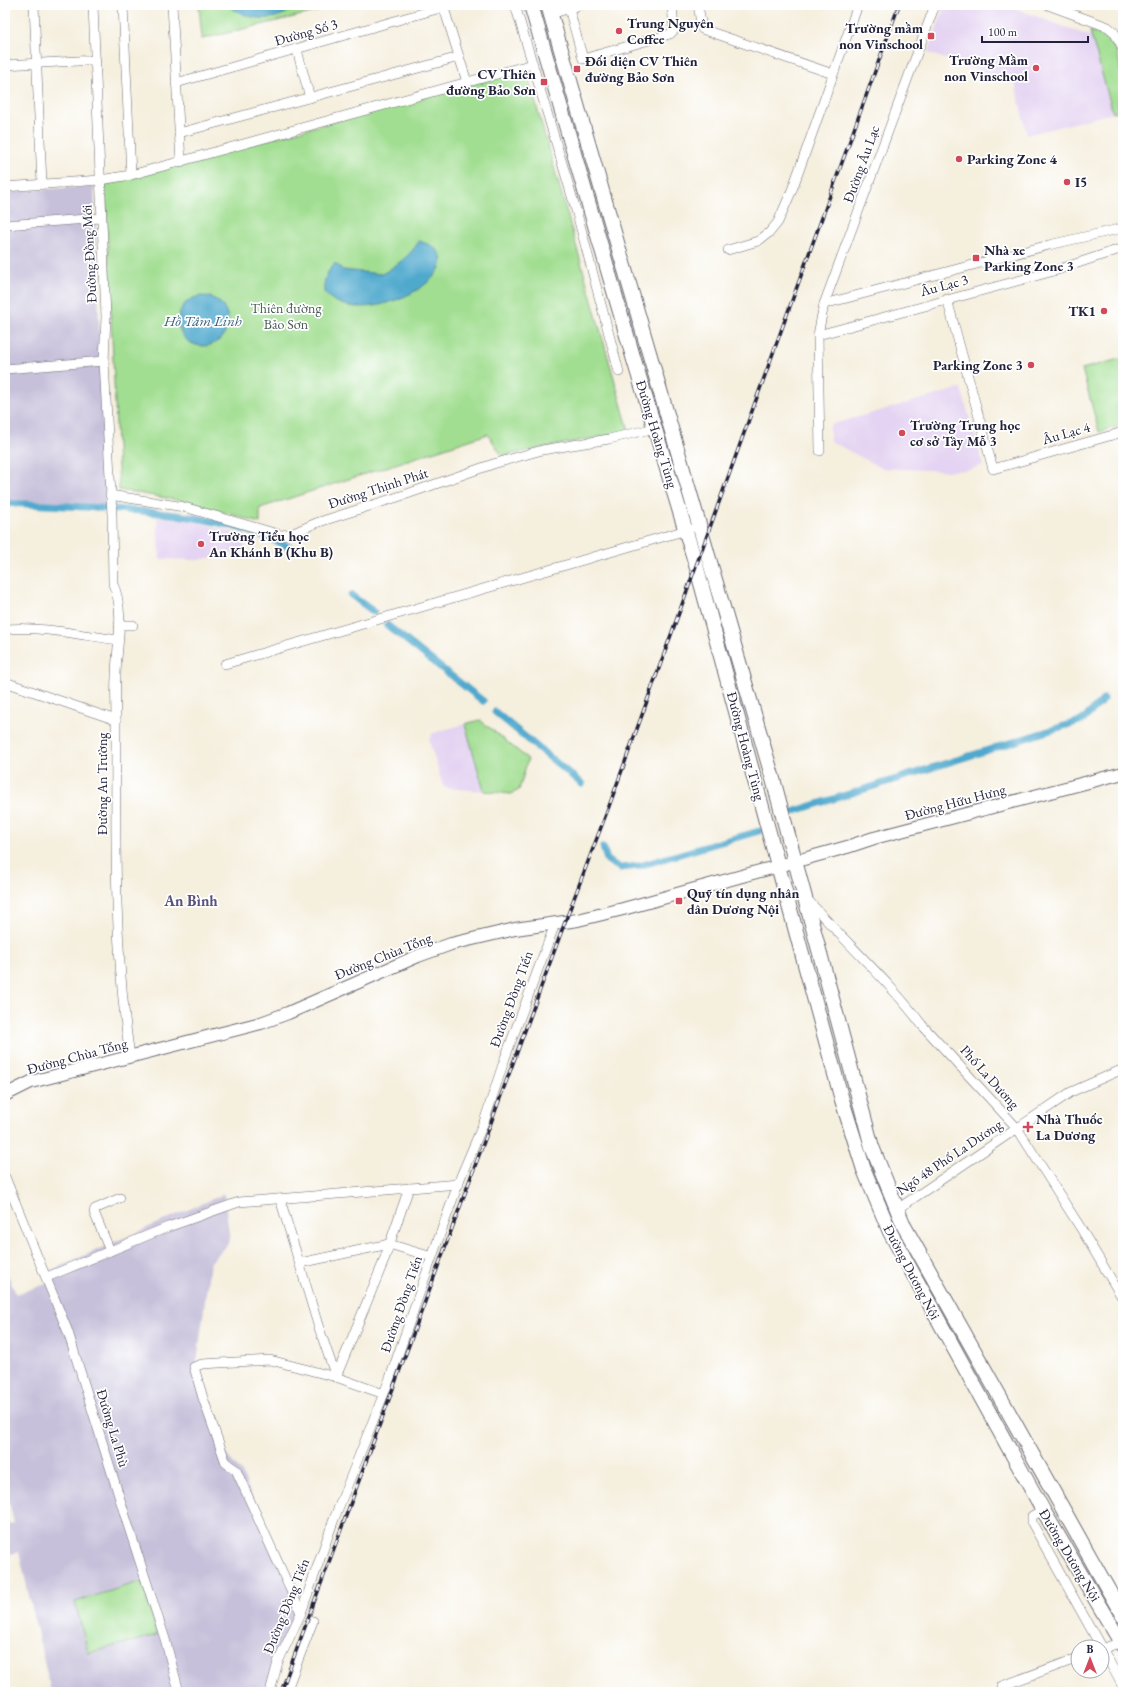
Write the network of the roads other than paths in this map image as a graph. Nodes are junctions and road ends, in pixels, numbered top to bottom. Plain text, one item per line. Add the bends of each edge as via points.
1 (34, 5) edge
2 (94, 5) edge
3 (123, 5) edge
4 (172, 5) edge
5 (515, 5) edge
6 (531, 5) edge
7 (580, 5) edge
8 (672, 5) edge
9 (698, 5) edge
10 (858, 5) edge
11 (935, 5) edge
12 (1048, 5) edge
13 (444, 6) edge
14 (568, 7) edge
15 (550, 9) edge
16 (1123, 48) edge
17 (297, 50) junction
18 (459, 56) junction
19 (96, 60) junction
20 (37, 63) junction
21 (532, 64) junction
22 (5, 65) edge
23 (833, 74) junction
24 (467, 82) junction
25 (176, 84) junction
26 (310, 98) junction
27 (179, 134) junction
28 (181, 162) junction
29 (131, 175) junction
30 (100, 180) junction
31 (42, 184) junction
32 (5, 186) edge
33 (584, 213) junction
34 (101, 218) junction
35 (612, 224) junction
36 (5, 225) edge
37 (1123, 228) edge
38 (596, 229) junction
39 (1123, 248) edge
40 (728, 250) dead end
41 (947, 299) junction
42 (824, 304) junction
43 (818, 335) junction
44 (652, 359) junction
45 (104, 361) junction
46 (636, 365) junction
47 (5, 369) edge
48 (619, 372) dead end
49 (655, 428) junction
50 (1123, 432) edge
51 (820, 451) dead end
52 (111, 503) junction
53 (700, 527) junction
54 (685, 531) junction
55 (119, 625) junction
56 (133, 625) dead end
57 (5, 629) edge
58 (118, 640) junction
59 (225, 664) dead end
60 (5, 682) edge
61 (116, 720) junction
62 (1123, 773) edge
63 (795, 860) junction
64 (778, 865) junction
65 (804, 896) junction
66 (554, 924) junction
67 (130, 1056) junction
68 (1123, 1069) edge
69 (5, 1095) edge
70 (1017, 1128) junction
71 (5, 1177) edge
72 (459, 1184) junction
73 (409, 1188) junction
74 (8, 1191) edge
75 (120, 1198) dead end
76 (280, 1199) junction
77 (896, 1210) junction
78 (883, 1218) junction
79 (389, 1244) junction
80 (110, 1251) junction
81 (432, 1257) junction
82 (300, 1263) junction
83 (47, 1277) junction
84 (1123, 1299) edge
85 (336, 1377) junction
86 (384, 1394) junction
87 (1043, 1510) junction
88 (302, 1613) junction
89 (1123, 1616) edge
90 (312, 1621) dead end
91 (1097, 1639) edge
92 (1122, 1643) edge
93 (1110, 1646) edge
94 (1070, 1661) edge
95 (1110, 1663) edge
96 (1123, 1687) edge
97 (178, 1692) edge
98 (270, 1692) edge
99 (286, 1692) edge
100 (1003, 1692) edge

1 - 20 street
2 - 19 street, Đường Đồng Mới
3 - 29 street
4 - 25 street
5 - 21 street
6 - 33 main road, Đường Hoàng Tùng
7 - 14 street
8 - 14 street via 674,30 670,34 583,59
9 - 23 street via 702,29
10 - 23 street
11 - 42 street, Đường Âu Lạc
12 - 16 street via 1108,27
13 - 17 street, Đường Số 3
13 - 18 street
14 - 15 street
15 - 35 main road, Đường Hoàng Tùng
17 - 25 street, Đường Số 3
17 - 26 street
18 - 24 street
18 - 26 street
19 - 20 street
19 - 30 street, Đường Đồng Mới
20 - 22 street
20 - 31 street
21 - 24 street
21 - 33 street
23 - 40 street via 778,222 758,241
24 - 28 street
25 - 27 street
26 - 27 street
27 - 28 street
28 - 29 street
29 - 30 street
30 - 31 street
30 - 34 street, Đường Đồng Mới
31 - 32 street
33 - 38 main road, Đường Hoàng Tùng
33 - 48 street
34 - 36 street
34 - 45 street, Đường Đồng Mới via 106,317
35 - 38 main road
35 - 44 main road, Đường Hoàng Tùng
37 - 42 street, Âu Lạc 3
38 - 46 main road, Đường Hoàng Tùng
39 - 41 street, Âu Lạc 3 via 1054,271
41 - 43 street, Âu Lạc 3
41 - 50 street, Âu Lạc 4 via 993,468
42 - 43 street, Đường Âu Lạc
43 - 51 street, Đường Âu Lạc
44 - 46 main road
44 - 53 main road, Đường Hoàng Tùng
45 - 47 street
45 - 52 street, Đường Đồng Mới
46 - 49 main road, Đường Hoàng Tùng
49 - 52 street, Đường Thịnh Phát via 542,450 493,464 316,523 291,534 251,531 184,507
49 - 54 main road, Đường Hoàng Tùng
52 - 55 street, Đường An Trường via 113,584 118,595
53 - 54 street
53 - 63 main road, Đường Hoàng Tùng
54 - 59 street
54 - 64 main road, Đường Hoàng Tùng
55 - 56 street
55 - 58 street, Đường An Trường
57 - 58 street via 40,630
58 - 61 street, Đường An Trường
60 - 61 street
61 - 67 street, Đường An Trường via 116,896 125,1023
62 - 63 main road, Đường Hữu Hưng
63 - 64 main road, Đường Hữu Hưng
63 - 65 main road, Đường Dương Nội
64 - 66 main road, Đường Chùa Tổng via 623,909
64 - 78 main road, Đường Dương Nội via 842,1100 864,1170
65 - 70 street, Phố La Dương
65 - 77 main road, Đường Dương Nội via 872,1147
66 - 67 main road, Đường Chùa Tổng via 515,929 451,944 261,1023
66 - 72 street, Đường Đồng Tiến via 484,1122
67 - 69 main road, Đường Chùa Tổng via 31,1082
68 - 70 street, Ngõ 48 Phố La Dương via 1071,1092
70 - 77 street, Ngõ 48 Phố La Dương
70 - 84 street, Phố La Dương
71 - 74 street, Đường La Phù
72 - 73 street
72 - 81 street, Đường Đồng Tiến
73 - 76 street
73 - 79 street
74 - 83 street, Đường La Phù
75 - 80 street via 95,1209 94,1212
76 - 80 street via 229,1204
76 - 82 street
77 - 78 main road
77 - 89 main road, Đường Dương Nội
78 - 87 main road, Đường Dương Nội
79 - 81 street
79 - 82 street
79 - 85 street
80 - 83 street
81 - 86 street, Đường Đồng Tiến
82 - 85 street
83 - 97 street, Đường La Phù via 86,1385 165,1639
85 - 86 street
85 - 88 street via 270,1360 202,1364 194,1367 226,1463 236,1470
86 - 88 street, Đường Đồng Tiến via 334,1519
87 - 91 street via 1032,1516 1032,1522
87 - 92 main road, Đường Dương Nội
88 - 98 street, Đường Đồng Tiến via 278,1662
90 - 99 street
92 - 93 street
94 - 100 street via 1002,1686
95 - 96 street

